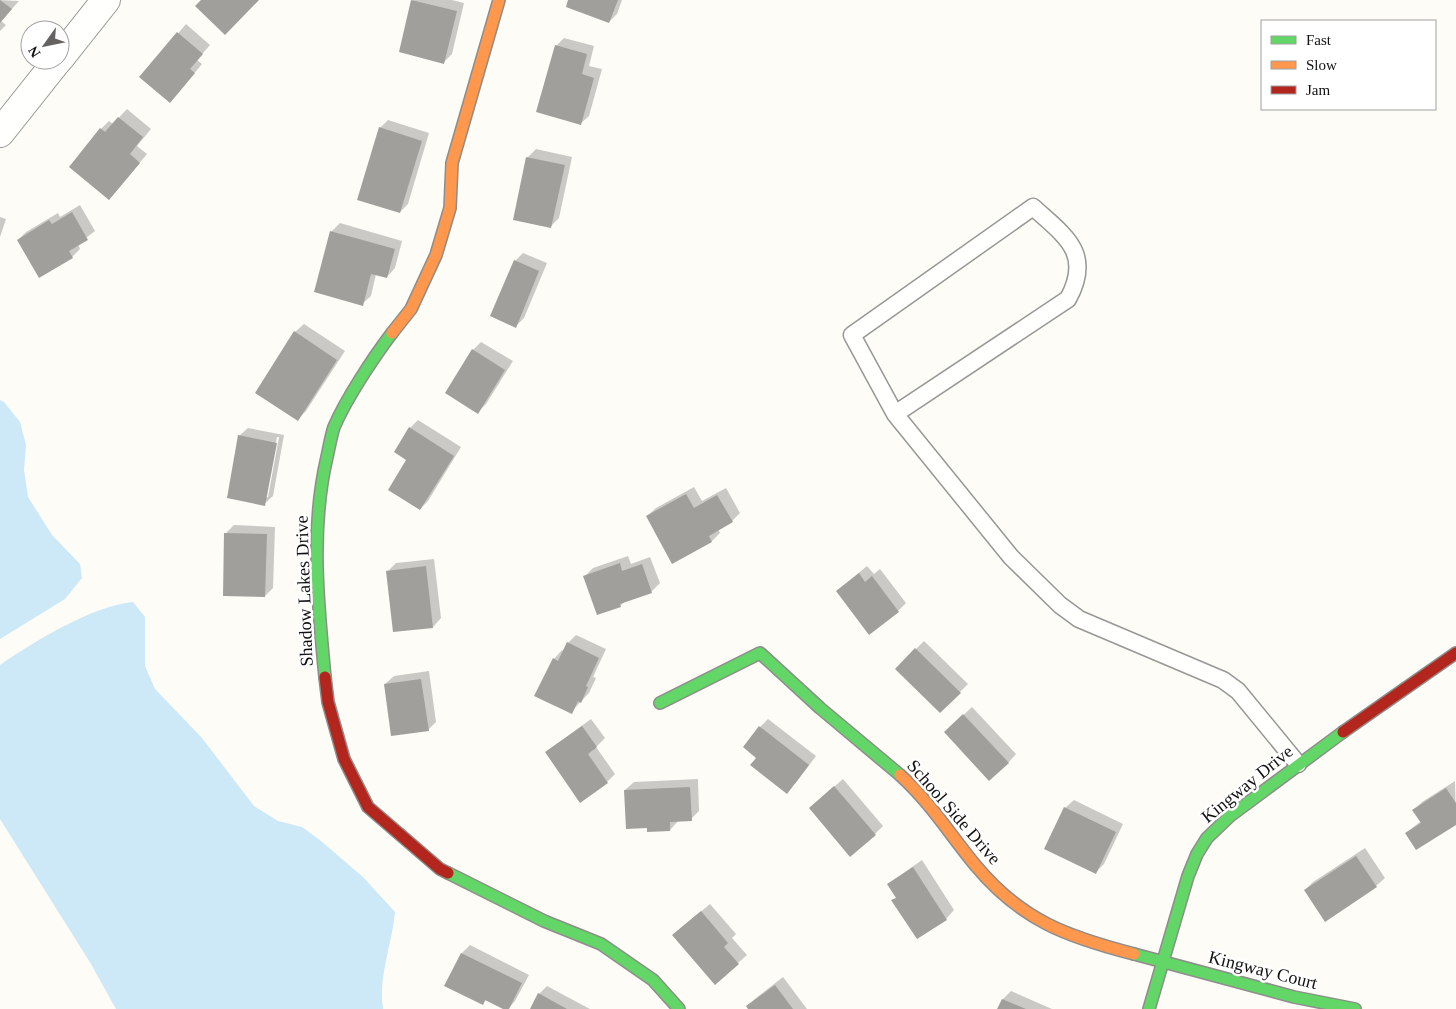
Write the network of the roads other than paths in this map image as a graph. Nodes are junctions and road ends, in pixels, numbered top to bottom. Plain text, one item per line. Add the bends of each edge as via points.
1 (106, 0) edge
2 (499, 0) edge
3 (70, 45) edge
4 (50, 70) edge
5 (0, 133) edge
6 (895, 414) junction
7 (1456, 653) edge
8 (660, 703) dead end
9 (1298, 764) junction
10 (1163, 963) junction
11 (679, 1009) edge
12 (1149, 1009) edge
13 (1355, 1009) edge

1 - 3 street
2 - 11 street, Shadow Lakes Drive via 452,163 450,208 436,255 411,309 376,354 334,428 319,490 316,540 328,702 344,759 368,807 440,869 544,922 601,944 652,980
4 - 5 street
6 - 6 lane via 852,335 1033,207 1070,241 1079,262 1076,283 1068,299
6 - 9 lane via 1011,557 1060,605 1079,619 1223,680 1238,691
7 - 9 street, Kingway Drive
8 - 10 street, School Side Drive via 760,653 918,792 977,867 1013,902 1057,931
9 - 10 street, Kingway Drive via 1230,816 1202,846 1188,876
10 - 12 street, Kingway Drive
10 - 13 street, Kingway Court via 1294,997

